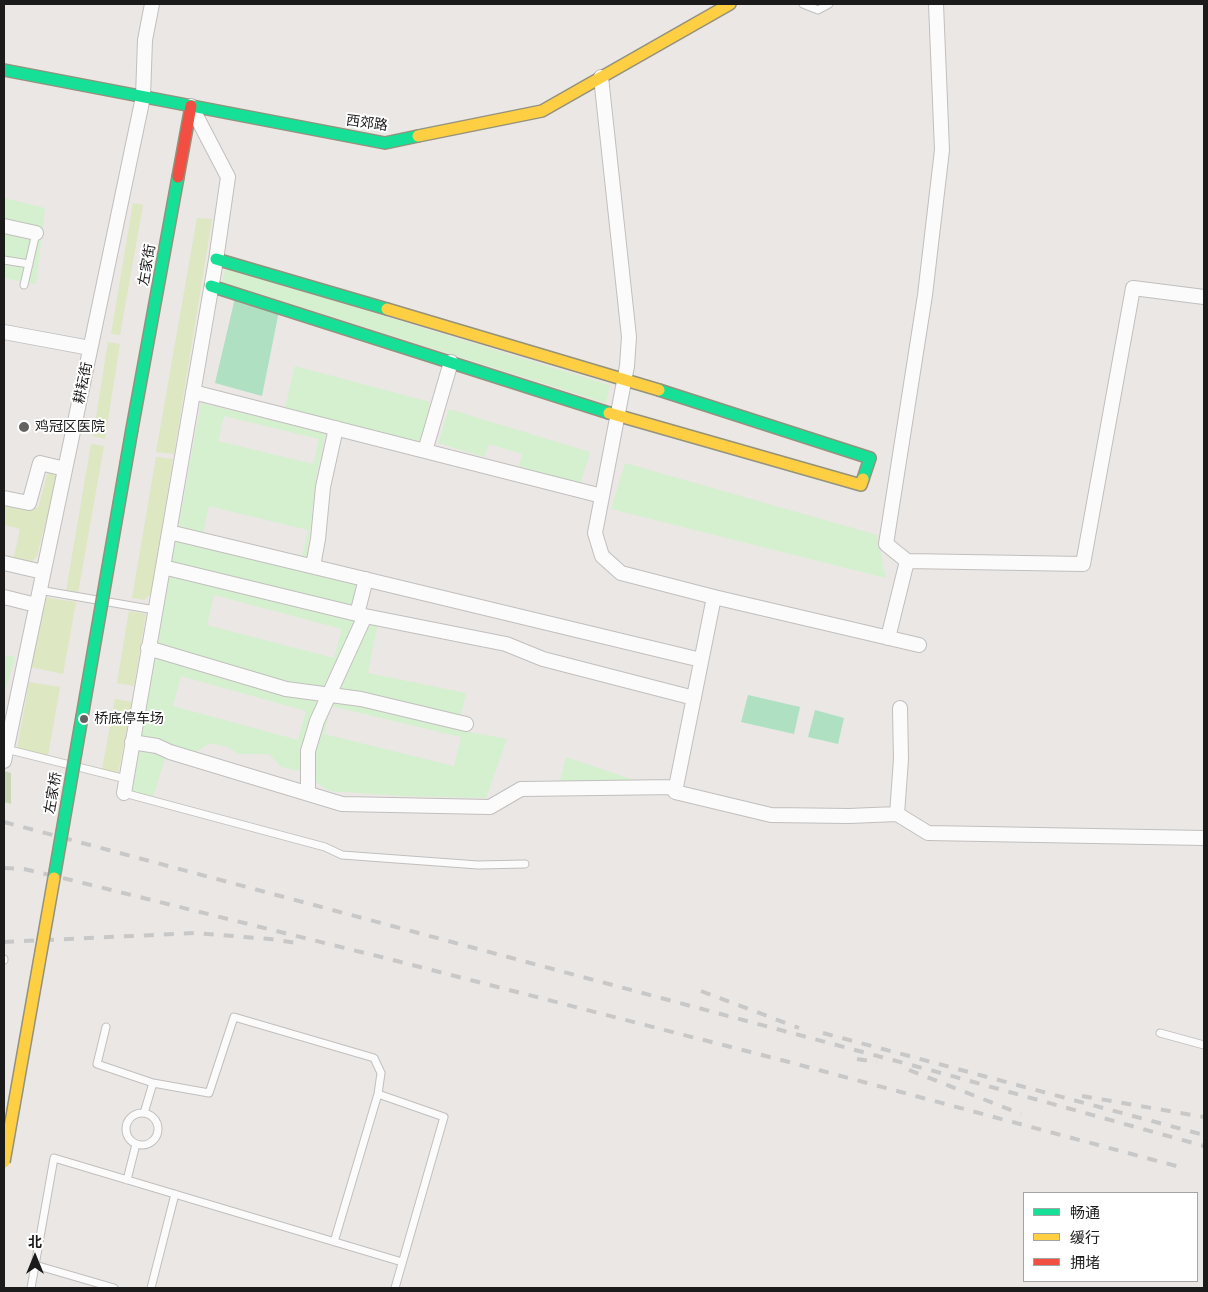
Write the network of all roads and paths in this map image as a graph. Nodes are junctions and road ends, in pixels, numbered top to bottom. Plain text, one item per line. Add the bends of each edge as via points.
1 (152, 4) edge
2 (730, 4) edge
3 (802, 4) edge
4 (829, 4) edge
5 (936, 4) edge
6 (4, 70) edge
7 (601, 77) junction
8 (143, 97) junction
9 (191, 106) junction
10 (4, 226) edge
11 (36, 233) joint
12 (4, 260) edge
13 (216, 260) junction
14 (29, 264) junction
15 (24, 285) dead end
16 (211, 286) junction
17 (1204, 297) edge
18 (4, 332) edge
19 (90, 348) junction
20 (451, 362) junction
21 (624, 379) junction
22 (193, 392) junction
23 (617, 415) junction
24 (132, 428) joint
25 (336, 428) junction
26 (425, 451) junction
27 (65, 469) junction
28 (602, 496) junction
29 (4, 498) edge
30 (169, 532) junction
31 (907, 560) junction
32 (4, 563) edge
33 (313, 566) junction
34 (163, 567) junction
35 (43, 572) junction
36 (366, 579) junction
37 (40, 590) junction
38 (4, 597) edge
39 (714, 597) junction
40 (36, 605) junction
41 (155, 610) junction
42 (361, 615) junction
43 (888, 638) junction
44 (919, 644) dead end
45 (148, 648) junction
46 (701, 660) junction
47 (328, 695) junction
48 (694, 698) junction
49 (9, 708) edge
50 (900, 708) dead end
51 (466, 724) dead end
52 (132, 742) junction
53 (5, 755) edge
54 (125, 786) junction
55 (676, 786) junction
56 (308, 794) junction
57 (897, 814) junction
58 (1204, 838) edge
59 (525, 864) dead end
60 (106, 1027) dead end
61 (1160, 1034) dead end
62 (1204, 1045) edge
63 (153, 1083) junction
64 (378, 1094) junction
65 (144, 1113) junction
66 (136, 1144) junction
67 (4, 1162) edge
68 (127, 1180) junction
69 (175, 1194) junction
70 (334, 1242) junction
71 (402, 1262) junction
72 (35, 1265) junction
73 (31, 1288) edge
74 (114, 1288) edge
75 (151, 1288) edge
76 (395, 1288) edge

1 - 8 street, 耕耘街 via 145,40
2 - 7 main road, 西郊路
3 - 4 lane via 818,10
5 - 31 street via 942,150 925,295 886,544
6 - 8 main road, 西郊路
7 - 9 main road, 西郊路 via 542,111 385,143
7 - 21 street via 629,337
8 - 9 main road, 西郊路
8 - 19 street, 耕耘街
9 - 13 street via 228,178
9 - 24 main road, 左家街
10 - 11 street
11 - 14 lane
12 - 14 lane
13 - 16 street
13 - 21 main road
14 - 15 lane
16 - 20 main road
16 - 22 street
17 - 31 street via 1133,288 1083,564
18 - 19 street
19 - 27 street, 耕耘街
20 - 23 main road
20 - 26 street
21 - 23 street
21 - 23 main road via 870,458 861,485
22 - 25 street
22 - 30 street
23 - 28 street
24 - 67 main road, 左家桥, bridge
25 - 26 street
25 - 33 street via 323,487
26 - 28 street
27 - 29 street via 40,463 29,503
27 - 35 street, 耕耘街
28 - 39 street via 595,533 602,556 621,573
30 - 33 street
30 - 34 street
31 - 43 street
32 - 35 street
33 - 36 street
34 - 41 street
34 - 42 street
35 - 37 street, 耕耘街
36 - 42 street
36 - 46 street
37 - 40 street, 耕耘街
37 - 41 lane
38 - 40 street
39 - 43 street
39 - 46 street
40 - 49 street, 耕耘街
41 - 45 street
42 - 47 street
42 - 48 street via 506,644 543,659
43 - 44 street
45 - 47 street via 286,689
45 - 52 street
46 - 48 street
47 - 51 street
47 - 56 street via 308,751
48 - 55 street
49 - 53 street, 耕耘街
50 - 57 street
52 - 54 street
52 - 56 street via 157,746
53 - 54 lane
54 - 59 lane via 342,855 478,865
55 - 56 street via 521,789 490,808 342,804
55 - 57 street via 675,792 771,815
57 - 58 street via 928,833
60 - 63 lane via 97,1064
61 - 62 lane
63 - 64 lane via 209,1093 234,1017 374,1058 382,1073
63 - 65 lane
64 - 70 lane
64 - 71 lane via 444,1117
65 - 66 lane via 134,1114 125,1128 128,1137
65 - 66 lane via 154,1119 157,1134 146,1144
66 - 68 lane
68 - 69 lane
68 - 72 lane via 54,1158
69 - 70 lane
69 - 75 lane
70 - 71 lane
71 - 76 lane
72 - 73 lane
72 - 74 lane

